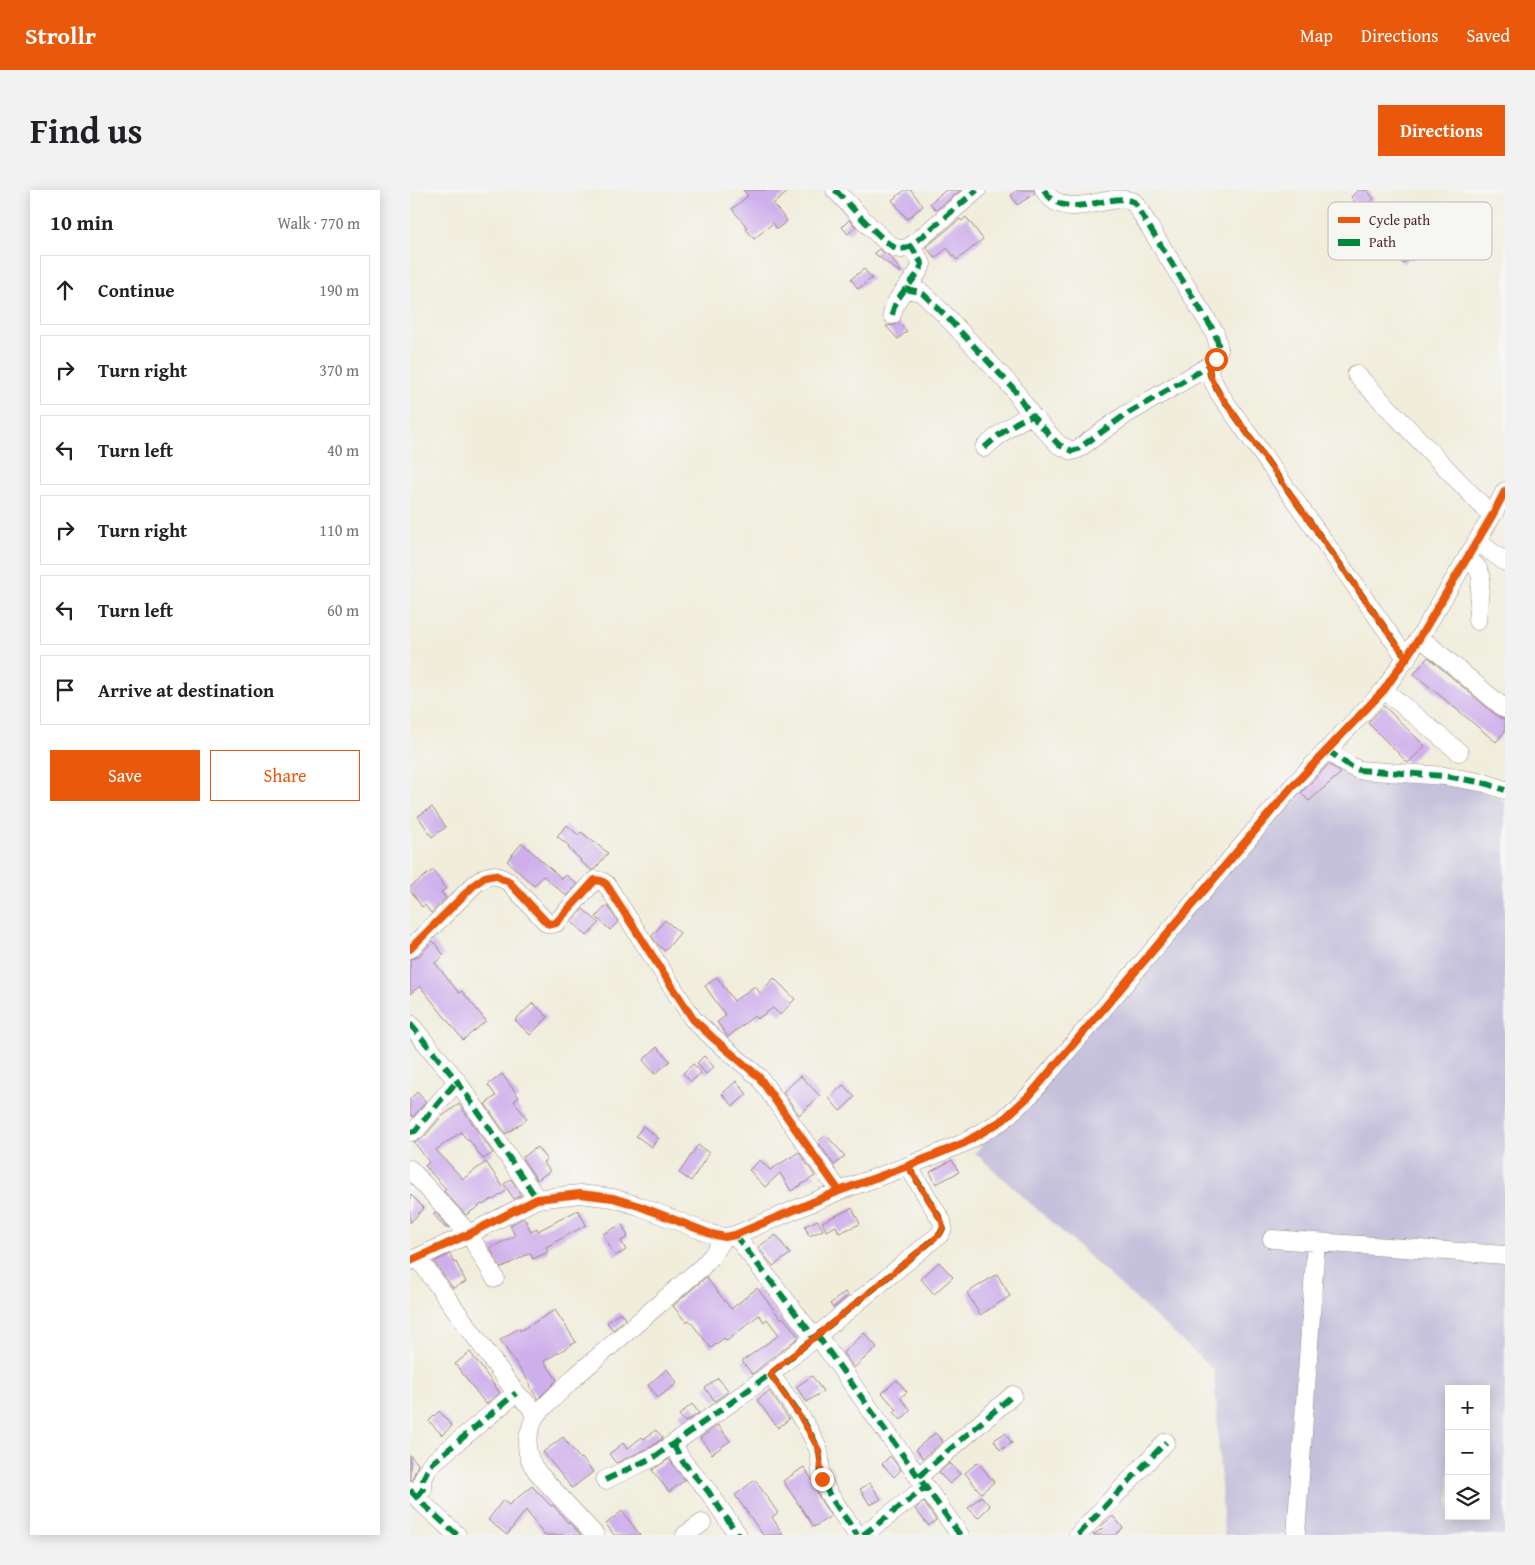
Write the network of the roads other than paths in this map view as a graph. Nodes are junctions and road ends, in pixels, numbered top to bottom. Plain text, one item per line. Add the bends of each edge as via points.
1 (835, 190) edge
2 (977, 190) edge
3 (1044, 190) edge
4 (912, 246) junction
5 (905, 289) junction
6 (892, 316) dead end
7 (1209, 366) junction
8 (1356, 374) dead end
9 (1032, 416) junction
10 (984, 448) dead end
11 (1505, 490) edge
12 (1492, 516) junction
13 (1477, 541) junction
14 (1467, 557) junction
15 (1505, 562) edge
16 (1477, 621) dead end
17 (1420, 637) junction
18 (1407, 659) junction
19 (1384, 690) junction
20 (1505, 709) edge
21 (1327, 750) junction
22 (1459, 752) dead end
23 (1505, 790) edge
24 (410, 949) edge
25 (410, 1024) edge
26 (456, 1081) junction
27 (410, 1132) edge
28 (908, 1166) junction
29 (410, 1169) edge
30 (839, 1191) junction
31 (538, 1199) junction
32 (469, 1234) junction
33 (730, 1236) junction
34 (1272, 1239) dead end
35 (1316, 1242) junction
36 (1505, 1255) edge
37 (414, 1260) edge
38 (495, 1278) dead end
39 (815, 1337) junction
40 (770, 1374) junction
41 (516, 1393) junction
42 (1013, 1394) dead end
43 (535, 1416) junction
44 (1166, 1442) dead end
45 (673, 1444) junction
46 (605, 1480) dead end
47 (922, 1481) junction
48 (413, 1494) edge
49 (702, 1523) dead end
50 (457, 1535) edge
51 (595, 1535) edge
52 (685, 1535) edge
53 (738, 1535) edge
54 (857, 1535) edge
55 (863, 1535) edge
56 (960, 1535) edge
57 (1078, 1535) edge
58 (1296, 1535) edge

1 - 4 street via 892,246 901,249
2 - 4 street
3 - 7 street via 1054,200 1071,205 1120,195 1134,202 1214,333 1220,348
4 - 5 street via 922,264 920,272
5 - 6 street via 897,298
5 - 9 street via 921,292 938,308 1013,388
7 - 9 street via 1125,415 1084,446 1072,451 1059,445
7 - 18 street via 1219,393
8 - 12 street
9 - 10 street via 1004,431
11 - 12 street
12 - 13 street
13 - 14 street
13 - 15 street
14 - 16 street via 1481,576
14 - 17 street
17 - 18 street
17 - 20 street
18 - 19 street
19 - 21 street
19 - 22 street
21 - 23 street via 1359,770 1445,776
21 - 28 street via 1030,1095 1003,1120 964,1143
24 - 30 street via 475,884 486,878 495,875 509,882 551,924 556,923 595,880 601,881 693,1019 759,1077
25 - 26 street
26 - 27 street via 415,1131
26 - 31 street
28 - 30 street
28 - 39 street via 942,1222 940,1234
29 - 32 street
30 - 33 street
31 - 32 street
31 - 33 street via 580,1194 613,1198 711,1234
32 - 37 street
32 - 38 street
33 - 39 street
33 - 43 street via 702,1267 578,1374
34 - 35 street
35 - 36 street
35 - 58 street
37 - 41 street
39 - 40 street
39 - 47 street
40 - 45 street
40 - 54 street via 815,1443 821,1460 822,1479
41 - 43 street via 530,1406
41 - 48 street via 430,1465 423,1479 423,1489
42 - 47 street
43 - 51 street via 527,1444 531,1463
44 - 57 street
45 - 46 street via 656,1456
45 - 53 street
47 - 55 street
47 - 56 street
48 - 50 street
49 - 52 street

